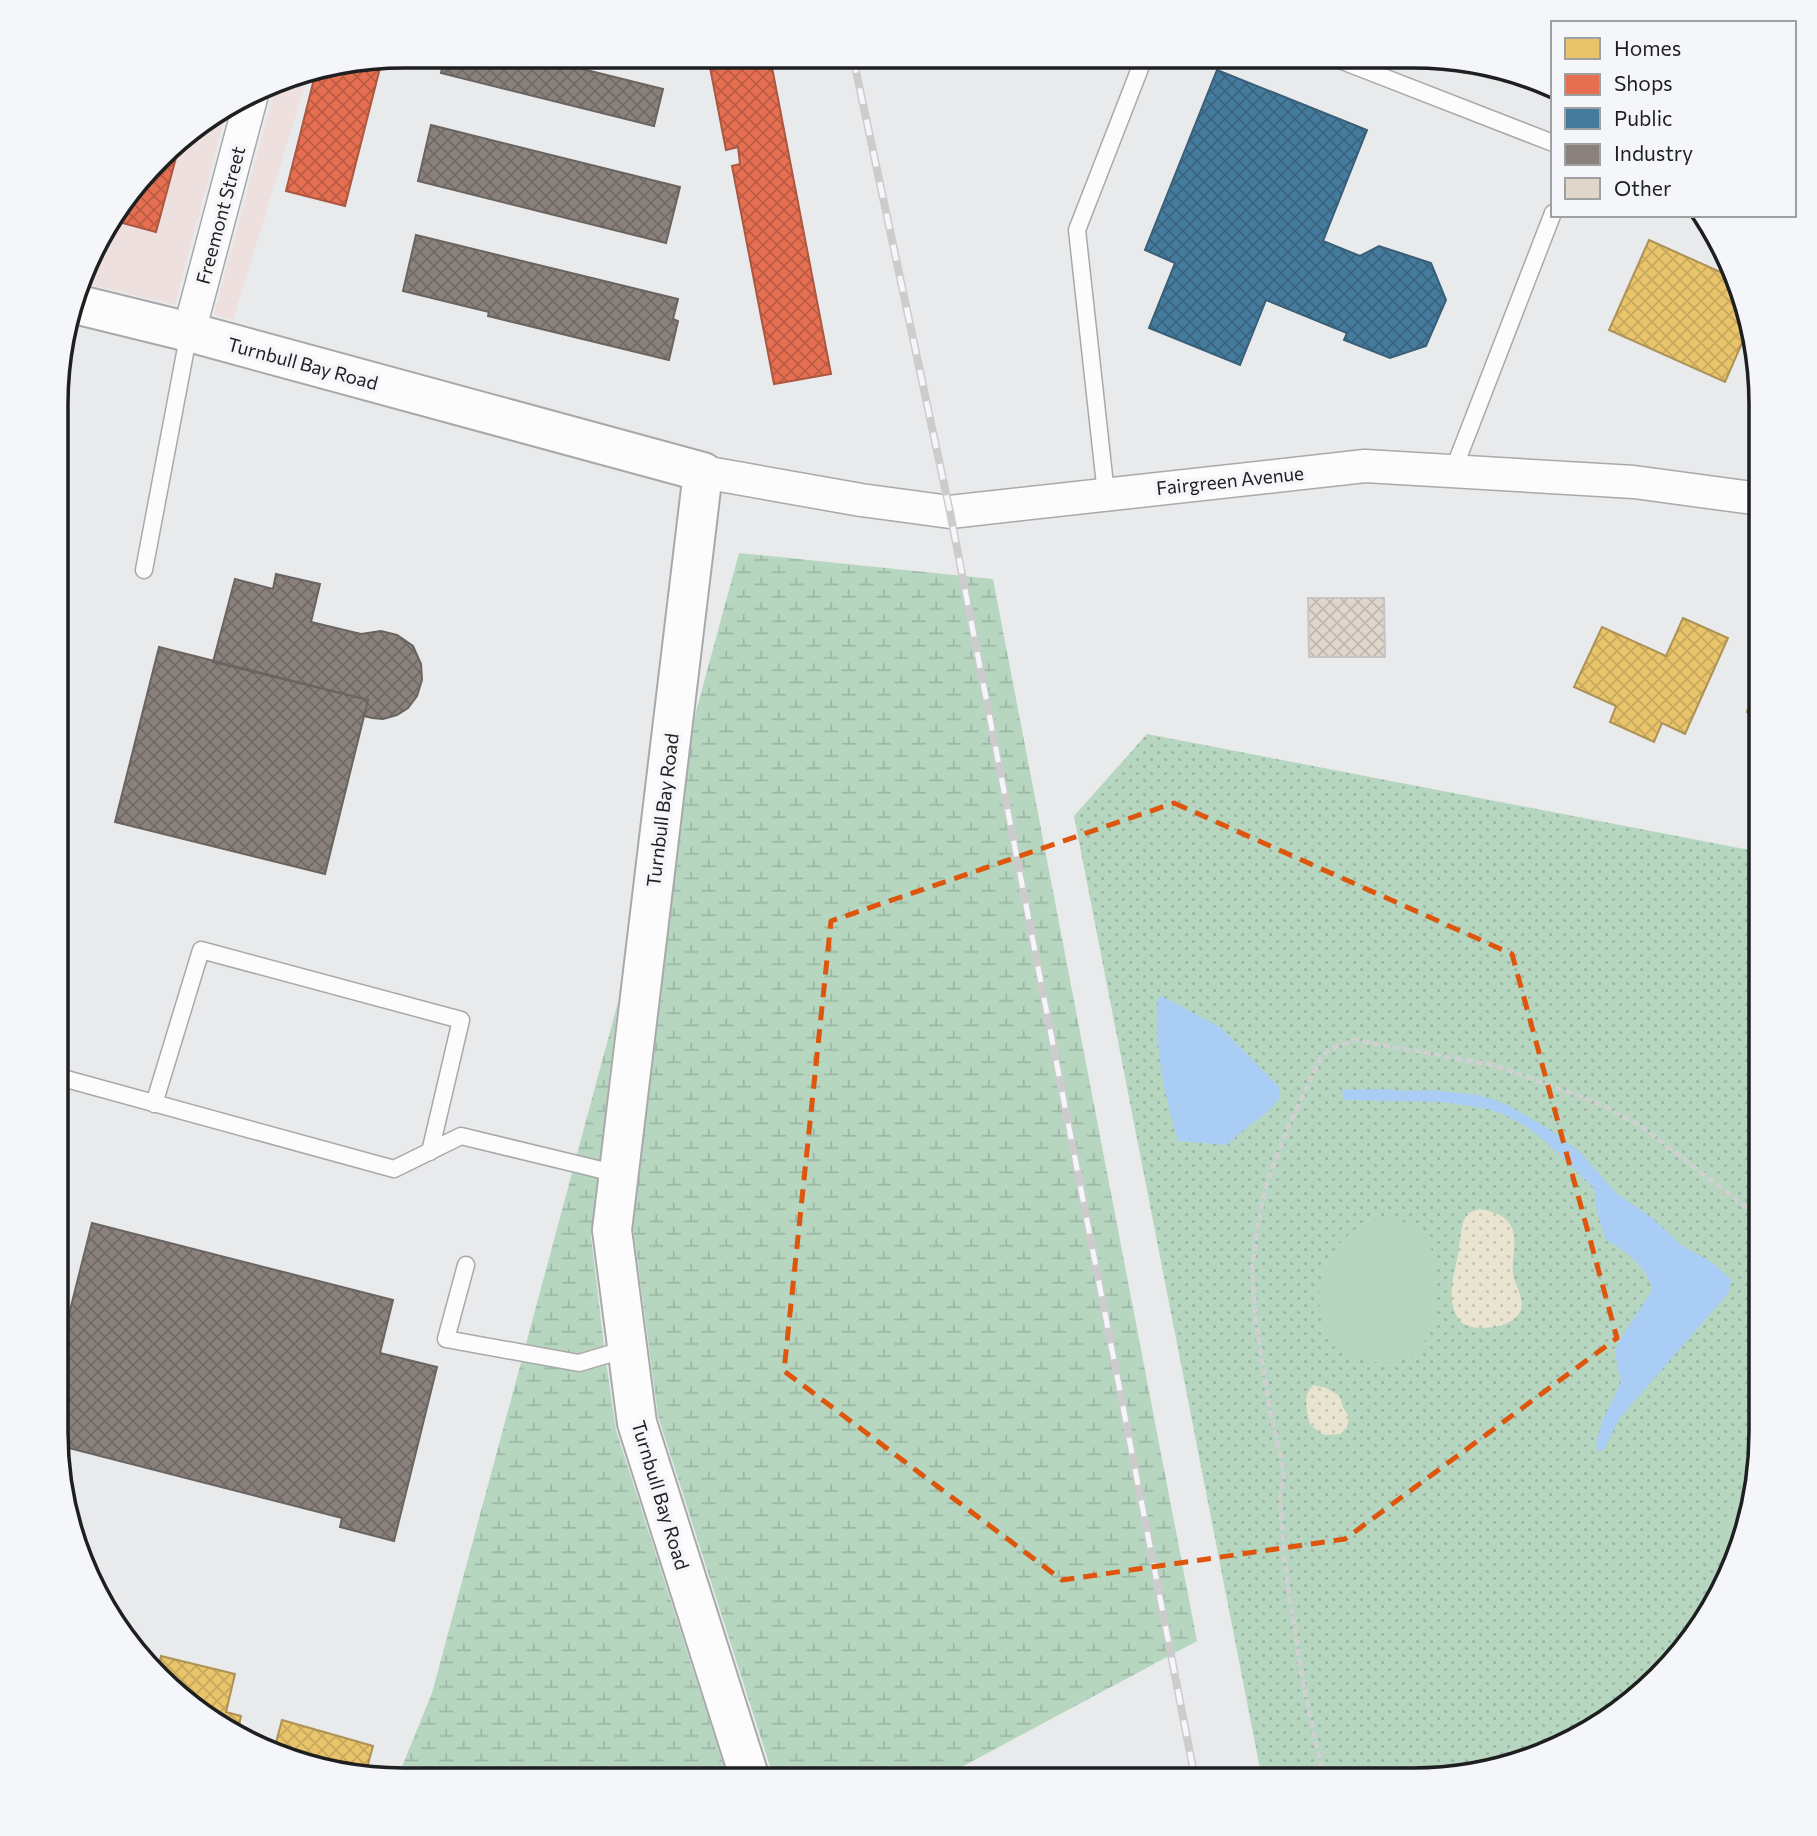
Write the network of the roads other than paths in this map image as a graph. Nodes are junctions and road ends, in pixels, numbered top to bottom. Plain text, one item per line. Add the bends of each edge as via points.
1 (1140, 68) edge
2 (1360, 68) edge
3 (249, 107) edge
4 (1551, 142) edge
5 (1551, 217) edge
6 (83, 306) edge
7 (189, 332) junction
8 (1453, 471) junction
9 (703, 472) junction
10 (1106, 494) junction
11 (1749, 498) edge
12 (144, 570) dead end
13 (68, 1080) edge
14 (154, 1104) junction
15 (430, 1152) junction
16 (618, 1174) junction
17 (466, 1265) dead end
18 (626, 1349) junction
19 (747, 1768) edge

1 - 10 lane via 1077,230
2 - 4 lane
3 - 7 street, Freemont Street
5 - 8 lane
6 - 7 street, Turnbull Bay Road
7 - 9 street, Turnbull Bay Road
7 - 12 lane
8 - 10 street, Fairgreen Avenue via 1365,466
8 - 11 street, Fairgreen Avenue via 1634,482
9 - 10 street, Fairgreen Avenue via 950,512
9 - 16 street, Turnbull Bay Road
13 - 14 lane
14 - 15 lane via 394,1169
14 - 15 lane via 201,950 461,1020
15 - 16 lane via 461,1136
16 - 18 street, Turnbull Bay Road via 612,1230
17 - 18 lane via 446,1339 579,1363
18 - 19 street, Turnbull Bay Road via 637,1423

